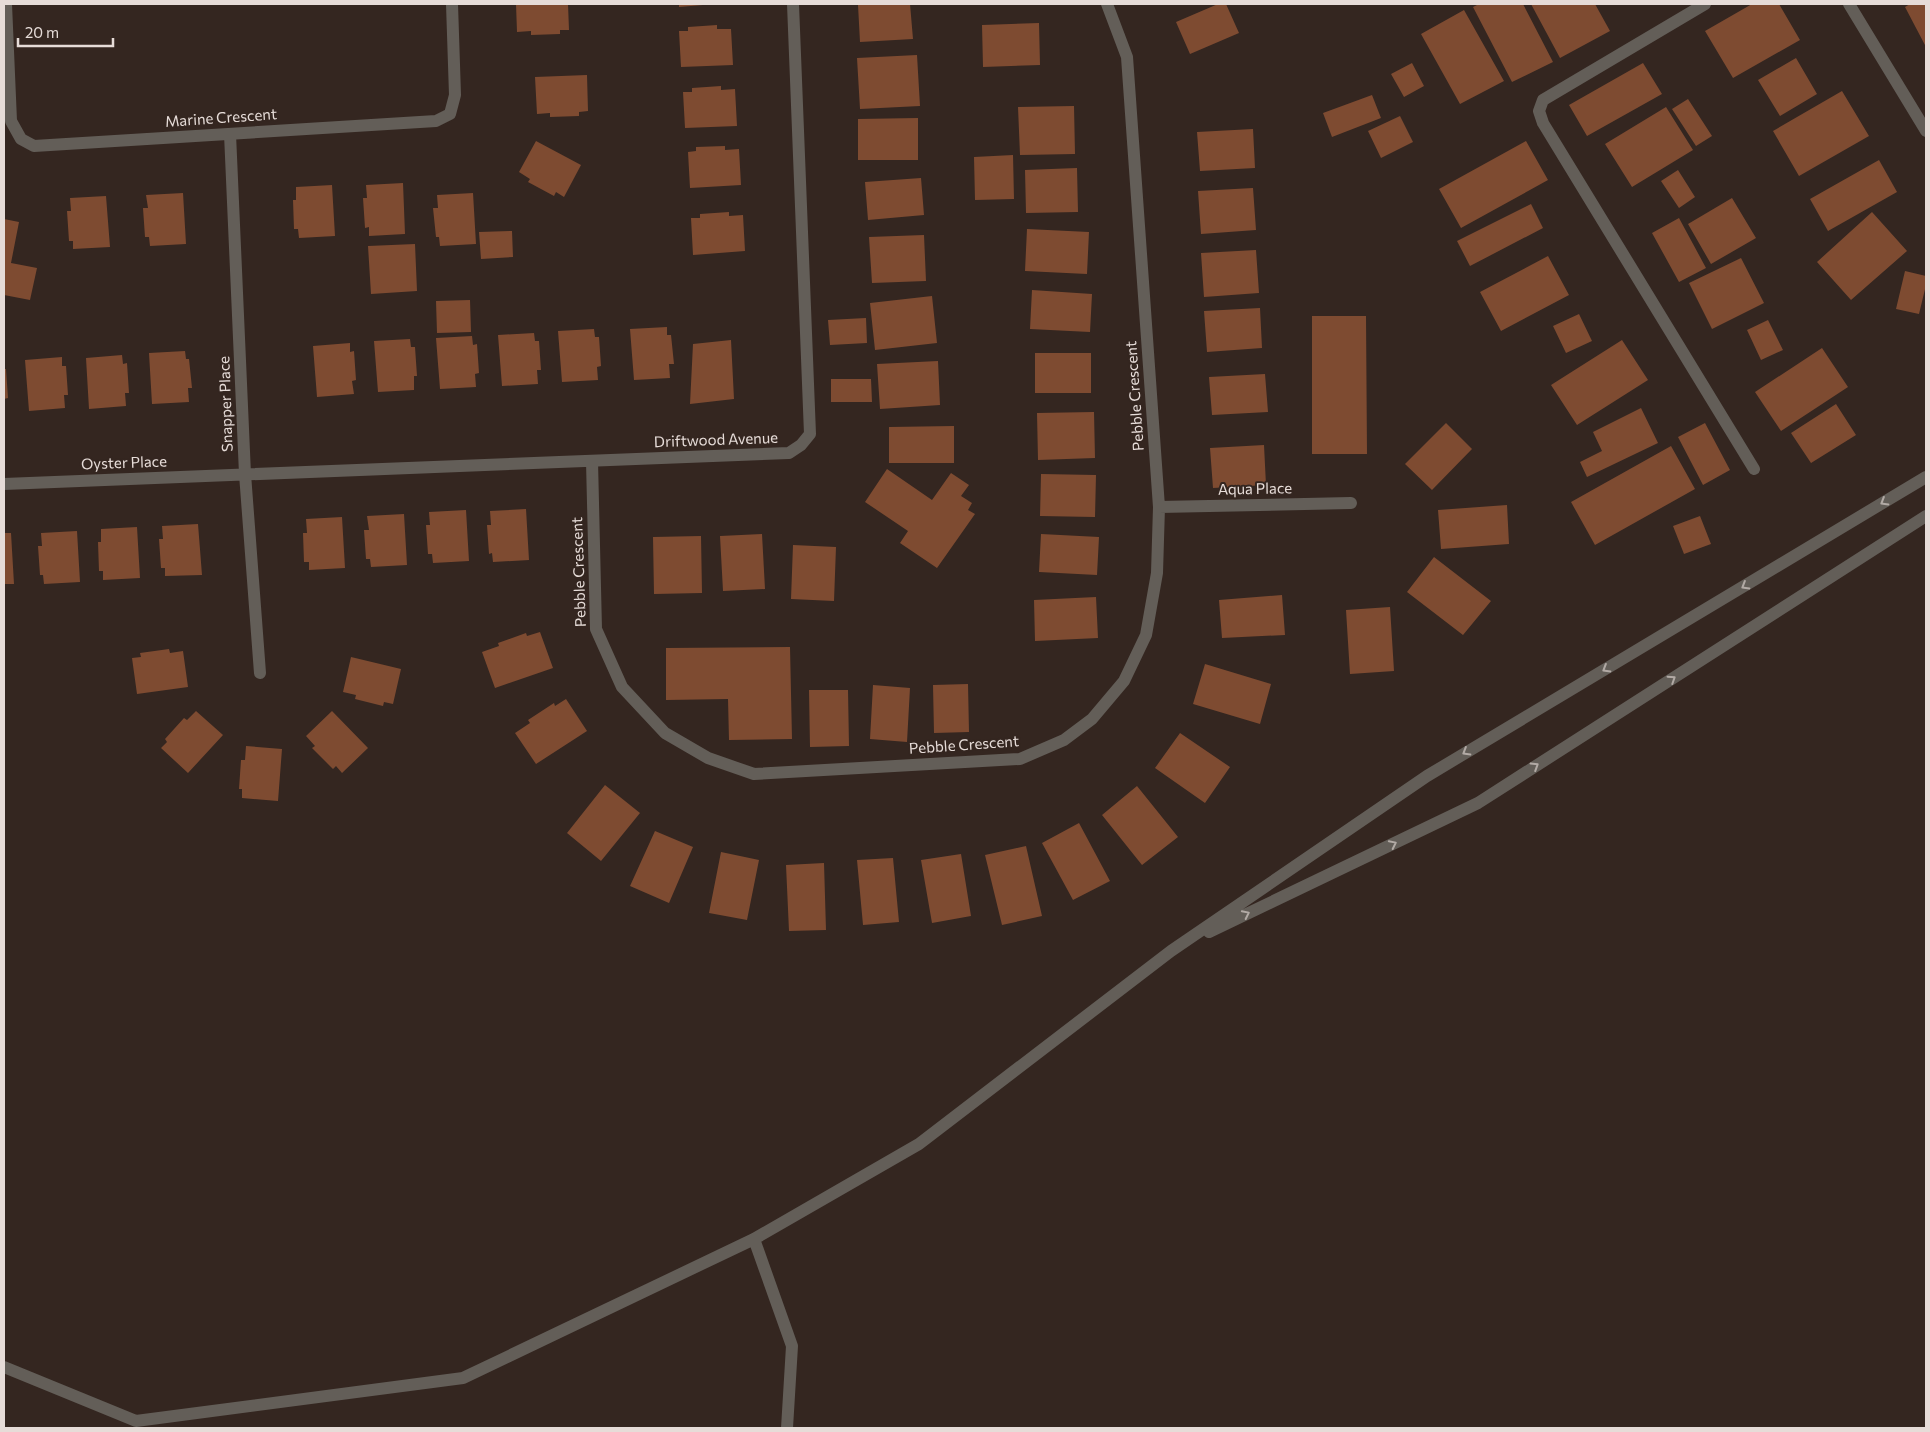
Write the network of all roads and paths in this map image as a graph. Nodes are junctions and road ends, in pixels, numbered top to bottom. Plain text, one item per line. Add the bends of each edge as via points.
1 (6, 4) edge
2 (452, 4) edge
3 (793, 4) edge
4 (1106, 4) edge
5 (1705, 4) edge
6 (1849, 4) edge
7 (1926, 131) edge
8 (230, 134) junction
9 (592, 461) junction
10 (1754, 469) dead end
11 (245, 474) junction
12 (1926, 477) edge
13 (4, 484) edge
14 (1351, 503) dead end
15 (1159, 507) junction
16 (1926, 516) edge
17 (260, 672) dead end
18 (1171, 951) junction
19 (754, 1239) junction
20 (4, 1367) edge
21 (787, 1428) edge

1 - 8 street, Marine Crescent via 11,122 21,139 34,146
2 - 8 street, Marine Crescent via 455,95 450,114 436,121
3 - 9 street, Driftwood Avenue via 810,434 789,453
4 - 15 street, Pebble Crescent via 1127,57
5 - 10 street via 1543,100 1539,111 1543,123
6 - 7 street
8 - 11 street, Snapper Place
9 - 11 street, Driftwood Avenue
9 - 15 street, Pebble Crescent via 596,629 622,687 665,733 708,758 754,774 1020,759 1064,740 1092,719 1124,681 1146,636 1157,573
11 - 13 street, Oyster Place
11 - 17 street, Snapper Place
12 -> 18 street via 1427,776
14 - 15 street, Aqua Place
18 -> 16 street via 1478,803
18 - 19 street via 919,1144
19 - 20 street via 463,1378 136,1421
19 - 21 street via 792,1346

